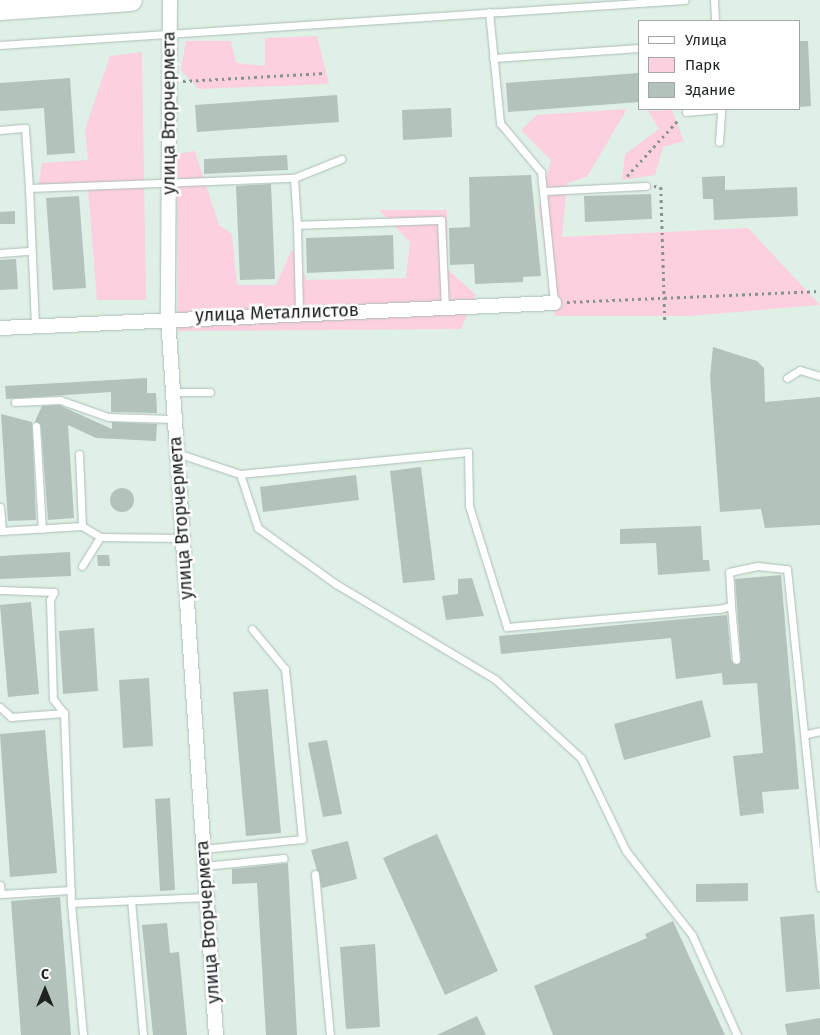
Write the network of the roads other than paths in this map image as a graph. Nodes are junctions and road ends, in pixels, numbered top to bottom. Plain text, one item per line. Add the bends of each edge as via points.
1 (131, 0) edge
2 (170, 0) edge
3 (685, 0) edge
4 (714, 0) edge
5 (0, 9) edge
6 (489, 12) junction
7 (716, 20) edge
8 (170, 32) junction
9 (0, 46) edge
10 (638, 48) edge
11 (493, 58) junction
12 (709, 110) edge
13 (720, 110) edge
14 (686, 112) road end
15 (0, 130) edge
16 (719, 142) dead end
17 (341, 159) dead end
18 (294, 178) junction
19 (168, 184) junction
20 (646, 186) road end
21 (29, 188) junction
22 (543, 190) junction
23 (297, 225) junction
24 (32, 251) junction
25 (0, 253) edge
26 (554, 303) joint
27 (445, 307) junction
28 (299, 312) junction
29 (168, 317) junction
30 (34, 326) junction
31 (0, 328) edge
32 (820, 376) edge
33 (787, 378) dead end
34 (172, 392) junction
35 (210, 392) dead end
36 (15, 402) dead end
37 (174, 419) junction
38 (36, 426) dead end
39 (176, 453) junction
40 (79, 454) dead end
41 (240, 474) junction
42 (0, 507) edge
43 (82, 526) junction
44 (42, 529) junction
45 (1, 531) edge
46 (100, 537) junction
47 (182, 538) junction
48 (82, 566) dead end
49 (0, 590) edge
50 (731, 606) junction
51 (252, 629) dead end
52 (736, 660) dead end
53 (0, 706) edge
54 (64, 713) junction
55 (820, 731) edge
56 (807, 734) junction
57 (203, 849) junction
58 (284, 858) dead end
59 (204, 866) junction
60 (315, 874) dead end
61 (0, 884) edge
62 (820, 887) edge
63 (71, 890) junction
64 (207, 897) junction
65 (131, 900) junction
66 (71, 903) junction
67 (83, 1035) edge
68 (143, 1035) edge
69 (216, 1035) edge
70 (330, 1035) edge
71 (737, 1035) edge

1 - 5 main road
2 - 8 street, улица Вторчермета
3 - 6 lane
4 - 7 lane
6 - 8 lane
6 - 11 lane
8 - 9 lane
8 - 19 street, улица Вторчермета
10 - 11 lane
11 - 22 lane via 500,123 541,172
12 - 14 lane
13 - 16 lane
15 - 21 lane via 25,128
17 - 18 lane
18 - 19 lane
18 - 23 lane
19 - 21 lane
19 - 29 street, улица Вторчермета
20 - 22 lane
21 - 24 lane
22 - 26 lane
23 - 27 lane via 442,220
23 - 28 lane
24 - 25 lane
24 - 30 lane
26 - 27 street, улица Металлистов
27 - 28 street, улица Металлистов
28 - 29 street, улица Металлистов
29 - 30 street, улица Металлистов
29 - 34 street, улица Вторчермета
30 - 31 street, улица Металлистов
32 - 33 lane via 800,370
34 - 35 lane
34 - 37 street, улица Вторчермета
36 - 37 lane via 60,400 108,417
37 - 39 street, улица Вторчермета
38 - 44 lane
39 - 41 lane
39 - 47 street, улица Вторчермета
40 - 43 lane
41 - 50 lane via 468,452 469,506 507,627
41 - 71 lane via 258,528 336,584 495,679 582,758 626,851 692,936
42 - 45 lane
43 - 44 lane
43 - 46 lane
44 - 45 lane
46 - 47 lane
46 - 48 lane
47 - 57 street, улица Вторчермета
49 - 54 lane via 54,592 50,600 53,699
50 - 52 lane
50 - 56 lane via 729,572 757,566 788,569
51 - 57 lane via 285,669 302,839
53 - 54 lane via 10,717
54 - 63 lane
55 - 56 lane
56 - 62 lane
57 - 59 street, улица Вторчермета
58 - 59 lane
59 - 64 street, улица Вторчермета
60 - 70 lane
61 - 63 lane via 1,894
63 - 66 lane
64 - 65 lane
64 - 69 street, улица Вторчермета
65 - 66 lane
65 - 68 lane
66 - 67 lane

